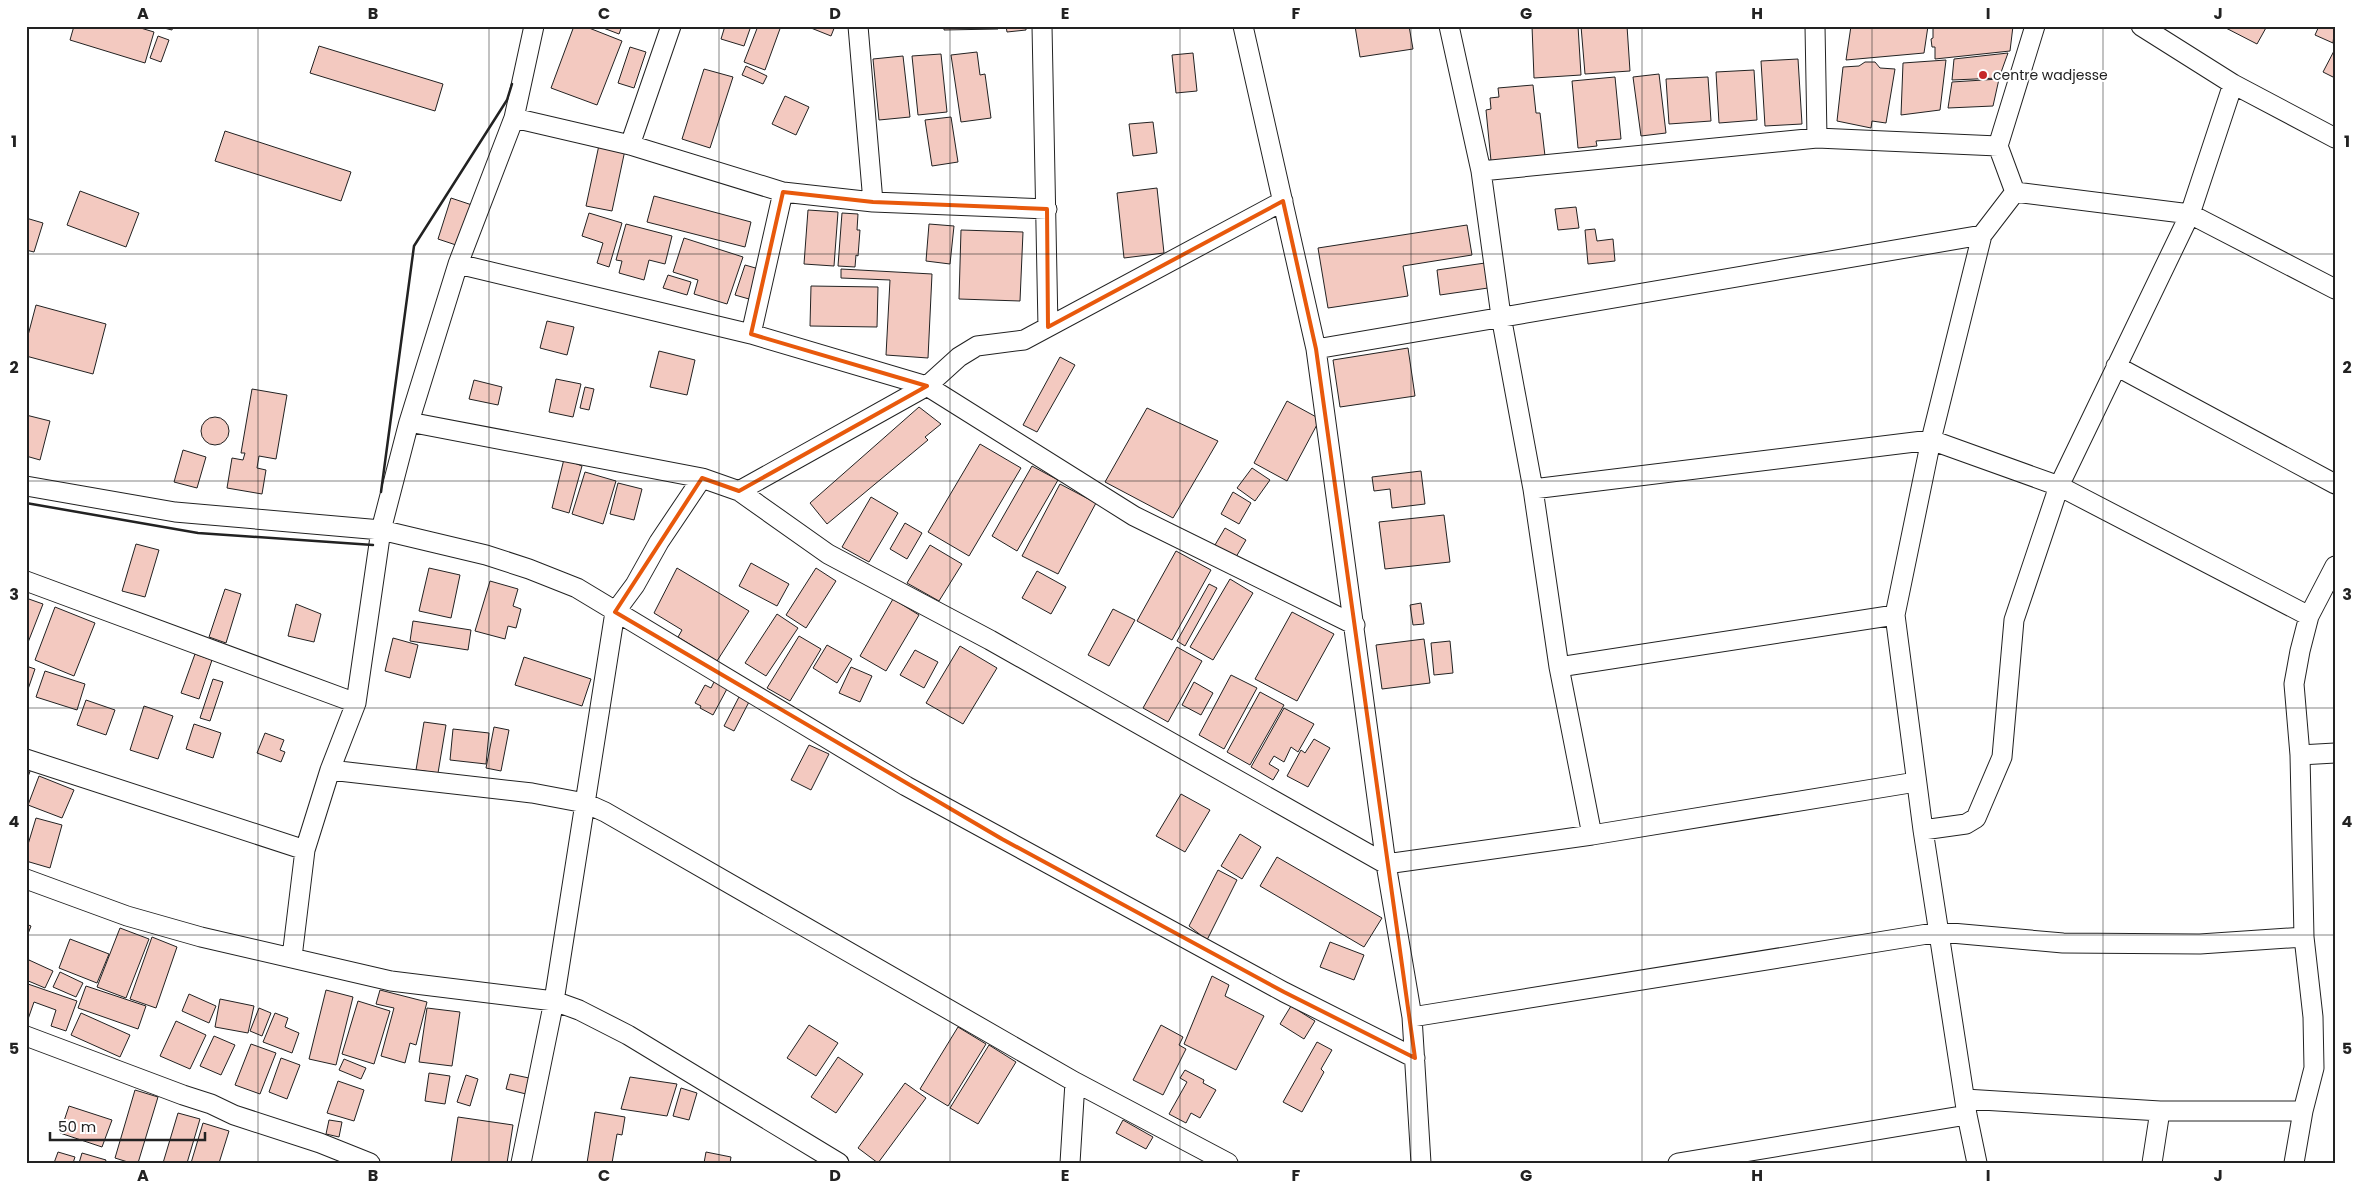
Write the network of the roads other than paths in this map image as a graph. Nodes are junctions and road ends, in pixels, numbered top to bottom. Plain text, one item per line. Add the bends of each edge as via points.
1 (534, 26) edge
2 (671, 26) edge
3 (858, 26) edge
4 (1049, 26) edge
5 (1243, 26) edge
6 (1449, 26) edge
7 (1815, 26) edge
8 (2035, 26) edge
9 (2141, 26) edge
10 (1043, 27) edge
11 (2233, 84) junction
12 (514, 118) junction
13 (1817, 138) junction
14 (2335, 138) edge
15 (630, 145) junction
16 (1998, 146) junction
17 (1482, 171) junction
18 (783, 192) junction
19 (2016, 192) junction
20 (1282, 201) junction
21 (873, 202) junction
22 (1046, 209) junction
23 (2190, 214) junction
24 (1982, 235) junction
25 (458, 264) junction
26 (2335, 289) edge
27 (1501, 316) junction
28 (1048, 327) junction
29 (750, 334) junction
30 (1316, 348) junction
31 (2116, 366) junction
32 (927, 386) junction
33 (409, 422) junction
34 (1931, 440) junction
35 (702, 478) junction
36 (2335, 484) edge
37 (26, 486) edge
38 (2060, 486) junction
39 (1533, 489) junction
40 (739, 491) junction
41 (381, 530) junction
42 (2335, 566) edge
43 (26, 581) edge
44 (615, 612) junction
45 (1895, 615) junction
46 (2309, 616) junction
47 (1355, 625) junction
48 (1559, 667) junction
49 (356, 703) junction
50 (2335, 753) edge
51 (2300, 755) junction
52 (26, 758) edge
53 (330, 770) junction
54 (1916, 782) junction
55 (586, 803) junction
56 (1922, 830) junction
57 (1592, 835) junction
58 (305, 850) junction
59 (1386, 864) junction
60 (26, 879) edge
61 (1940, 932) junction
62 (2304, 937) junction
63 (292, 957) junction
64 (554, 1001) junction
65 (1412, 1017) junction
66 (26, 1036) edge
67 (1415, 1058) junction
68 (1075, 1082) junction
69 (1966, 1107) junction
70 (2160, 1111) junction
71 (2303, 1111) junction
72 (1220, 1160) edge
73 (370, 1163) edge
74 (521, 1163) edge
75 (839, 1163) edge
76 (1070, 1163) edge
77 (1421, 1163) edge
78 (1678, 1163) edge
79 (1977, 1163) edge
80 (2152, 1163) edge
81 (2294, 1163) edge

1 - 12 street
2 - 15 street
3 - 21 street
4 - 10 street
5 - 20 street
6 - 17 street
7 - 13 street
8 - 16 street
9 - 11 street
10 - 22 street
11 - 14 street
11 - 23 street
12 - 15 street
12 - 25 street
13 - 16 street
13 - 17 street
15 - 18 street
16 - 19 street
17 - 27 street
18 - 21 street
18 - 29 street
19 - 23 street
19 - 24 street
20 - 28 street
20 - 30 street
21 - 22 street
22 - 28 street
23 - 26 street
23 - 31 street
24 - 27 street
24 - 34 street
25 - 29 street
25 - 33 street
27 - 30 street
27 - 39 street
28 - 32 street via 1024,340 977,346 959,357
29 - 32 street
30 - 47 street
31 - 36 street
31 - 38 street
32 - 40 street
32 - 47 street via 1134,516
33 - 35 street
33 - 41 street
34 - 38 street
34 - 39 street
34 - 45 street
35 - 40 street
35 - 44 street
37 - 41 street via 175,512
38 - 46 street
38 - 56 street via 2014,620 2002,757 1976,818 1966,824
39 - 48 street
40 - 59 street via 828,554 990,640
41 - 44 street via 486,555 529,569 577,588
41 - 49 street
42 - 46 street
43 - 49 street
44 - 55 street
44 - 67 street via 1002,840 1284,992
45 - 48 street
45 - 54 street
46 - 51 street via 2294,684
47 - 59 street
48 - 57 street
49 - 53 street
50 - 51 street
51 - 62 street
52 - 58 street
53 - 55 street
53 - 58 street
54 - 56 street
54 - 57 street
55 - 64 street
55 - 68 street
56 - 61 street
57 - 59 street
58 - 63 street
59 - 65 street
60 - 63 street via 127,916 201,937
61 - 62 street via 2063,943 2200,944
61 - 65 street
61 - 69 street
62 - 71 street via 2313,1016 2314,1068
63 - 64 street via 391,981
64 - 74 street
64 - 75 street via 628,1035
65 - 67 street
66 - 73 street
67 - 77 street
68 - 72 street
68 - 76 street
69 - 70 street
69 - 78 street
69 - 79 street
70 - 71 street
70 - 80 street
71 - 81 street

